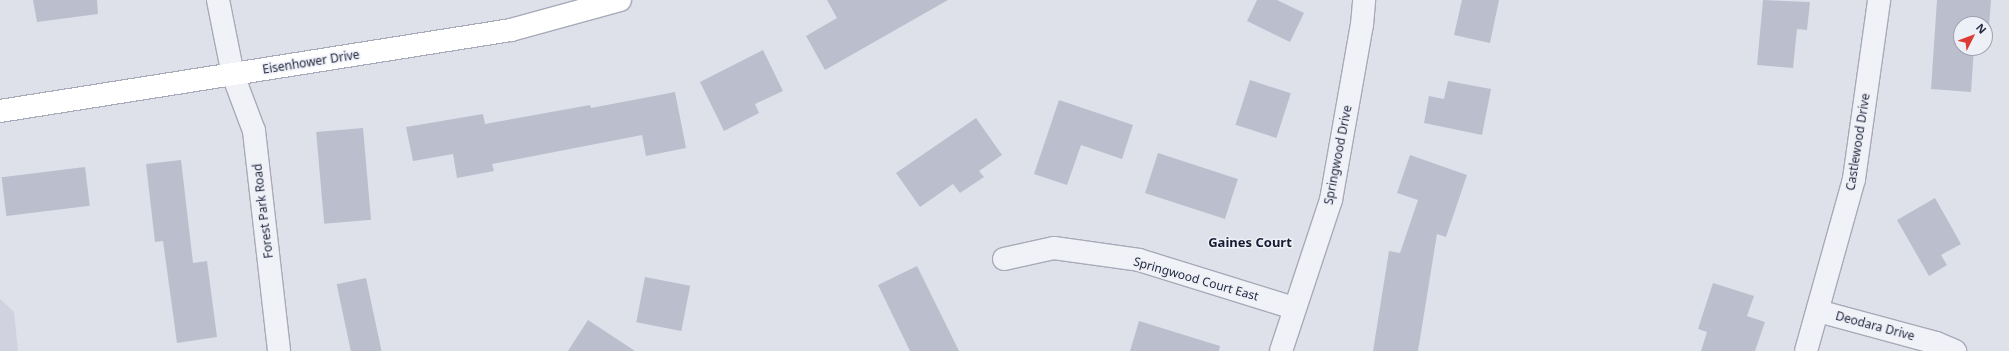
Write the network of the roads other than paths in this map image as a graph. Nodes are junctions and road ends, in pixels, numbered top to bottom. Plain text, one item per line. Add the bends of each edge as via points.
1 (218, 0) edge
2 (620, 0) edge
3 (1364, 0) edge
4 (1879, 0) edge
5 (233, 75) junction
6 (0, 111) edge
7 (1004, 259) dead end
8 (1294, 308) junction
9 (1818, 311) junction
10 (279, 351) edge
11 (1281, 351) edge
12 (1806, 351) edge
13 (1954, 351) edge

1 - 5 street, Forest Park Road
2 - 5 street, Eisenhower Drive via 511,30
3 - 8 street, Springwood Drive via 1362,25 1331,200
4 - 9 street, Castlewood Drive via 1854,180
5 - 6 street, Eisenhower Drive
5 - 10 street, Forest Park Road via 254,131
7 - 8 street, Springwood Court East via 1054,248 1139,260
8 - 11 street, Springwood Drive
9 - 12 street, Castlewood Drive
9 - 13 street, Deodara Drive via 1936,343

